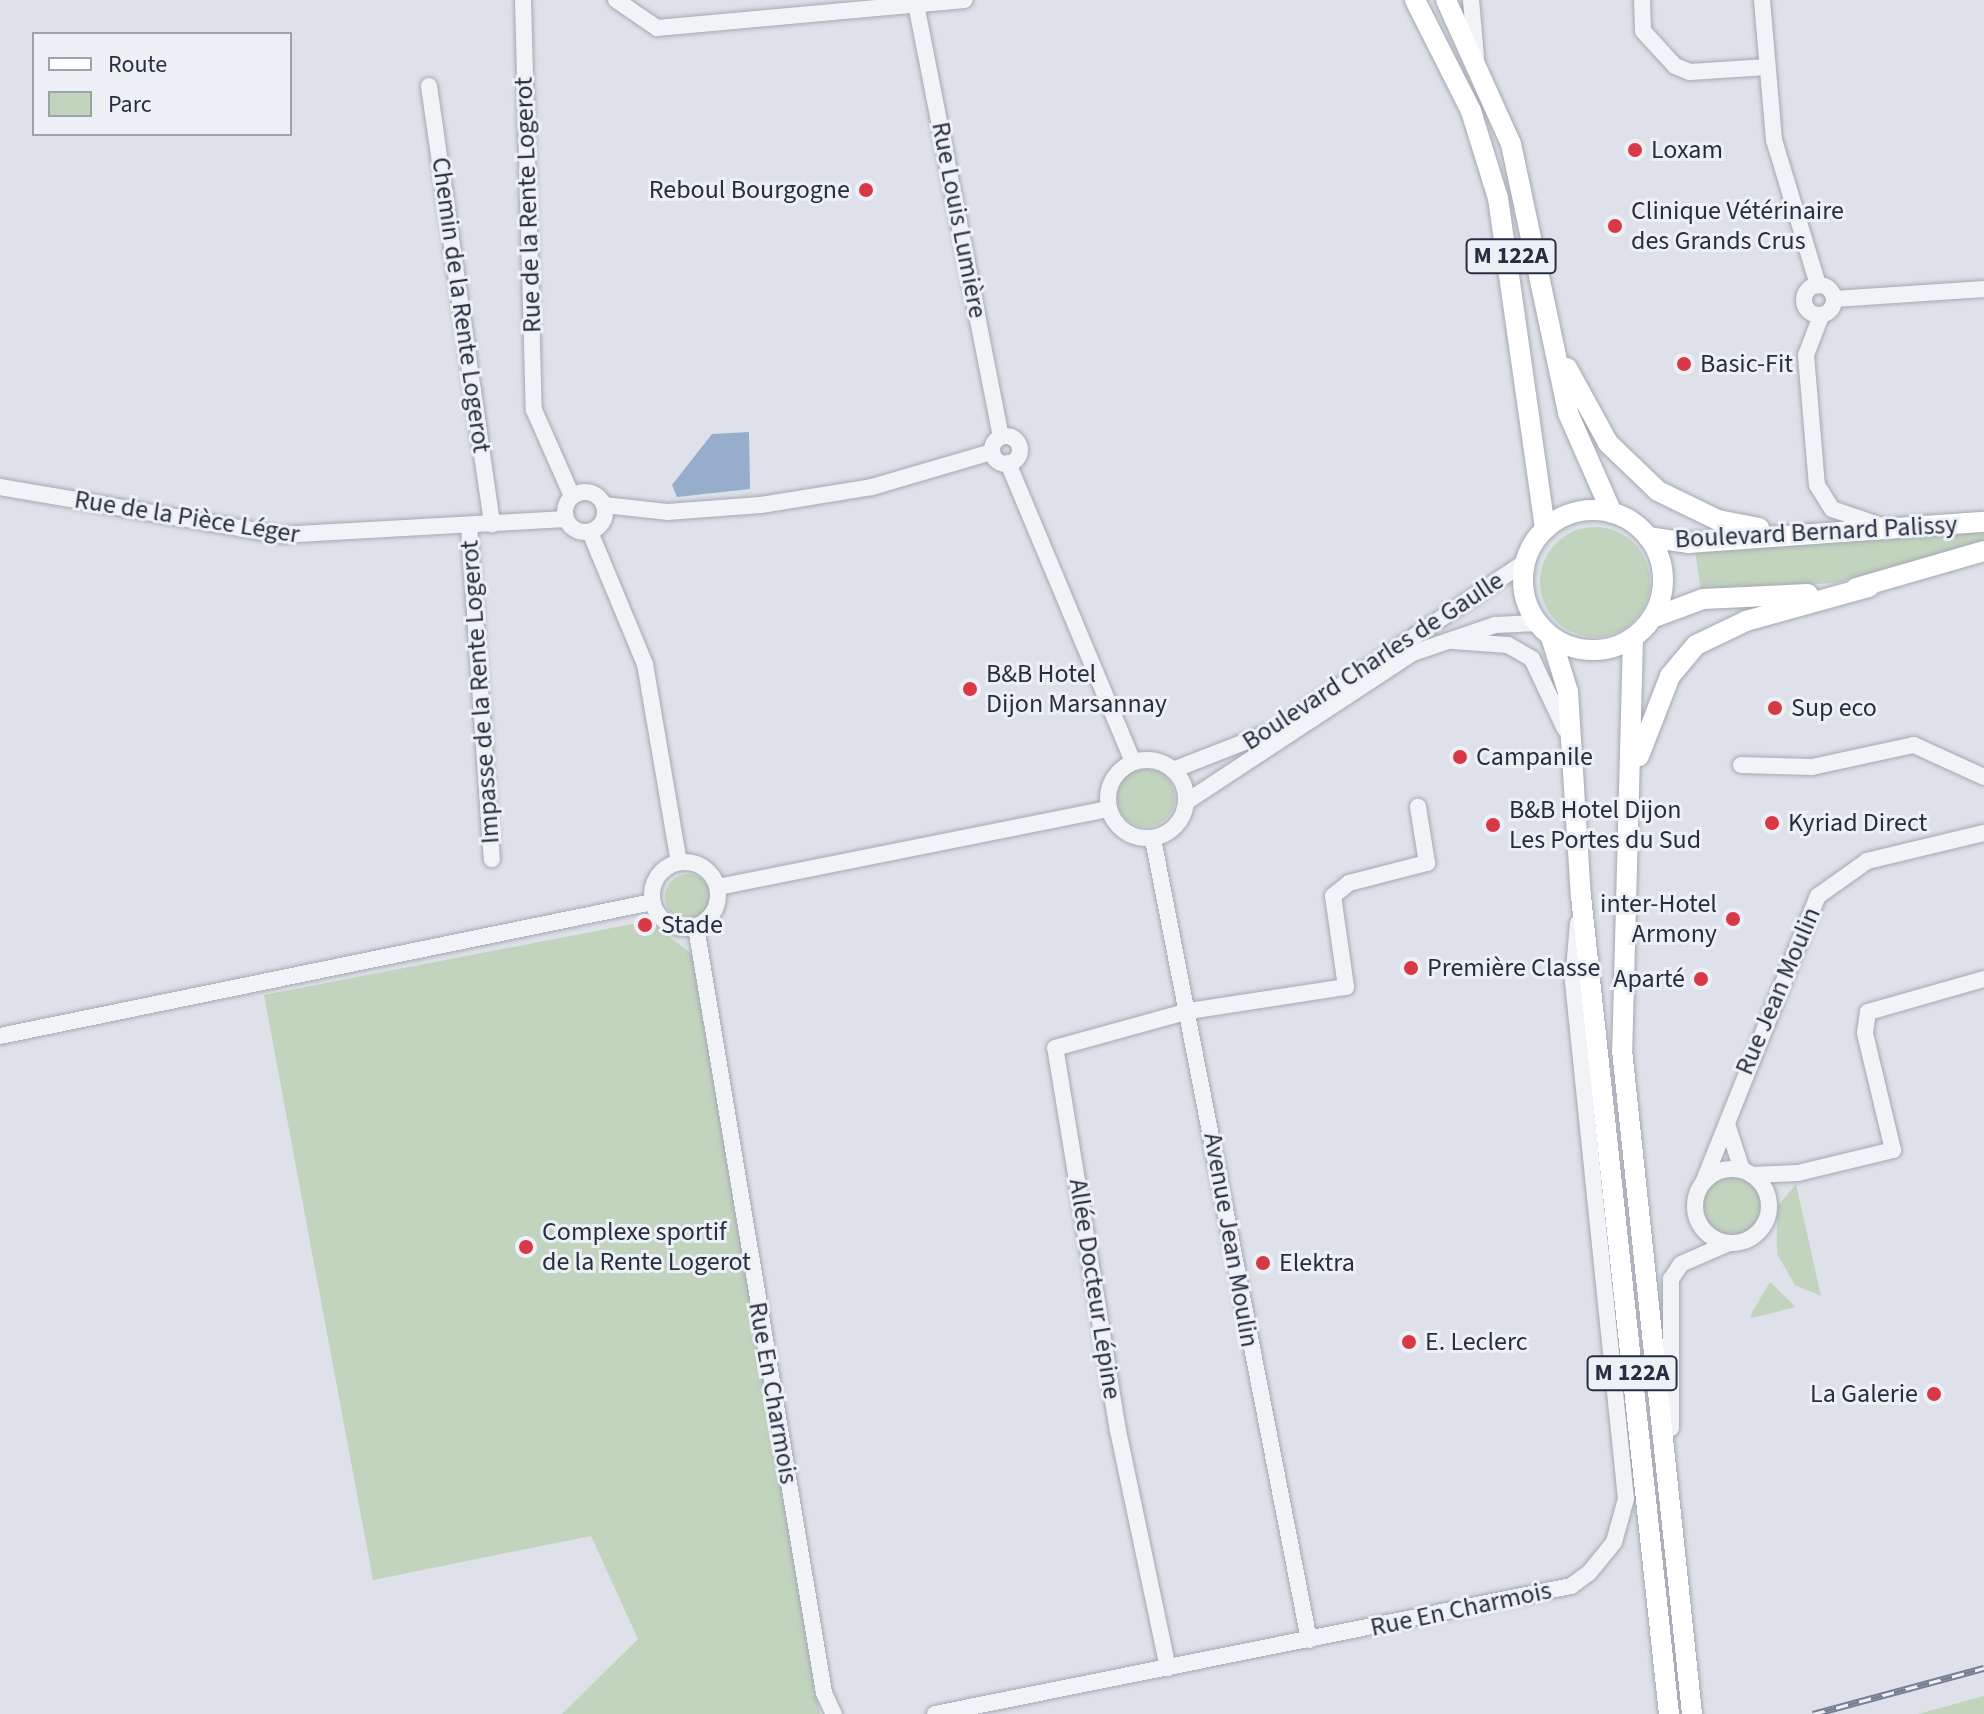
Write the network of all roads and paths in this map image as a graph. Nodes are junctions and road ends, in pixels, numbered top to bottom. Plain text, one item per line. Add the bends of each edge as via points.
1 (523, 0) edge
2 (616, 0) edge
3 (965, 0) edge
4 (1415, 0) edge
5 (1446, 0) edge
6 (1471, 0) edge
7 (1642, 0) edge
8 (1762, 0) edge
9 (916, 4) junction
10 (1476, 57) junction
11 (1767, 67) junction
12 (429, 86) dead end
13 (1818, 285) junction
14 (1984, 289) edge
15 (1835, 299) junction
16 (1821, 316) junction
17 (1552, 333) junction
18 (996, 444) junction
19 (1008, 463) junction
20 (0, 487) edge
21 (572, 496) junction
22 (604, 505) junction
23 (1612, 513) junction
24 (566, 519) junction
25 (1984, 522) edge
26 (492, 524) junction
27 (469, 525) junction
28 (1545, 529) junction
29 (1891, 529) junction
30 (590, 532) junction
31 (1787, 533) junction
32 (1648, 537) junction
33 (1984, 551) edge
34 (1525, 562) junction
35 (1869, 587) junction
36 (1652, 618) junction
37 (1544, 630) junction
38 (1633, 638) junction
39 (1440, 640) junction
40 (1573, 757) junction
41 (1133, 762) junction
42 (1741, 765) dead end
43 (1173, 770) junction
44 (1984, 777) edge
45 (1186, 802) junction
46 (1418, 807) dead end
47 (1108, 809) junction
48 (1628, 828) junction
49 (1984, 833) edge
50 (1153, 839) junction
51 (492, 859) dead end
52 (679, 862) junction
53 (718, 887) junction
54 (1581, 896) junction
55 (652, 902) junction
56 (696, 927) junction
57 (1984, 979) edge
58 (1189, 1011) junction
59 (0, 1036) edge
60 (1726, 1122) junction
61 (1747, 1172) junction
62 (1798, 1173) junction
63 (1703, 1183) junction
64 (1769, 1204) junction
65 (1729, 1243) junction
66 (1669, 1510) junction
67 (1309, 1640) junction
68 (1168, 1668) junction
69 (834, 1714) edge
70 (935, 1714) edge
71 (1669, 1714) edge
72 (1692, 1714) edge

1 - 21 street, Rue de la Rente Logerot via 534,410
2 - 9 street via 657,28
3 - 9 street
4 - 28 main road, M 122A via 1471,111 1498,198
5 - 10 main road, M 122A
6 - 10 street
7 - 11 street via 1643,31 1675,66 1690,72
8 - 11 street
9 - 18 street, Rue Louis Lumière
10 - 17 main road, M 122A via 1518,168
11 - 13 street via 1774,140
12 - 26 street, Chemin de la Rente Logerot
13 - 15 street
13 - 16 street via 1806,292 1804,305
14 - 15 street
15 - 16 street
16 - 29 street via 1806,355 1817,485 1832,509
17 - 23 main road, M 122A via 1568,413
17 - 31 main road via 1602,434 1658,491 1718,520
18 - 19 street
18 - 19 street, Rue Louis Lumière via 1018,444
18 - 22 street via 872,487 761,505 667,512
19 - 41 street
20 - 27 street, Rue de la Pièce Léger via 280,535
21 - 22 street via 590,493
21 - 24 street
22 - 30 street via 604,518
23 - 28 main road via 1576,512
23 - 32 main road
24 - 26 street, Rue de la Pièce Léger
24 - 30 street
25 - 29 main road, Boulevard Bernard Palissy
26 - 27 street, Rue de la Pièce Léger
27 - 51 street, Impasse de la Rente Logerot
28 - 34 main road
29 - 31 main road, Boulevard Bernard Palissy
30 - 52 street via 645,664
31 - 32 main road, Boulevard Bernard Palissy via 1688,543
32 - 36 main road via 1663,577
33 - 35 main road, Boulevard Bernard Palissy
34 - 37 main road via 1523,583
34 - 43 street, Boulevard Charles de Gaulle via 1275,730
35 - 36 main road, Boulevard Bernard Palissy via 1703,599
35 - 48 main road via 1746,621 1690,650 1647,728
36 - 38 main road
37 - 38 main road via 1600,650
37 - 39 street, Boulevard Charles de Gaulle via 1506,623
37 - 40 main road, M 122A via 1565,670
38 - 48 main road, M 122A
39 - 40 street, Boulevard Charles de Gaulle via 1520,651 1542,671
39 - 45 street, Boulevard Charles de Gaulle
40 - 54 main road, M 122A
41 - 43 street via 1154,760
41 - 47 street via 1108,790
42 - 44 street via 1812,767 1914,745
43 - 45 street
45 - 50 street via 1170,831
46 - 58 street via 1427,863 1349,883 1333,896 1346,987
47 - 50 street via 1118,827
47 - 53 street
48 - 66 main road, M 122A via 1622,1050
49 - 60 street, Rue Jean Moulin via 1867,861 1825,888 1794,945
50 - 58 street, Avenue Jean Moulin
52 - 53 street via 700,865
52 - 55 street via 655,880
53 - 56 street via 713,914
54 - 67 street, Rue En Charmois via 1573,982 1626,1499 1614,1542 1589,1573 1556,1588
54 - 71 main road, M 122A
55 - 56 street via 670,925
55 - 59 street
56 - 69 street, Rue En Charmois via 824,1693
57 - 62 street via 1868,1012 1865,1033 1893,1150
58 - 67 street, Avenue Jean Moulin
58 - 68 street, Allée Docteur Lépine via 1080,1035 1055,1048 1054,1057 1118,1431
60 - 61 street
60 - 63 street, Rue Jean Moulin
61 - 62 street
61 - 63 street via 1721,1170
61 - 64 street
62 - 64 street
63 - 65 street via 1697,1217 1710,1236
64 - 65 street via 1758,1233
65 - 66 street via 1681,1264 1665,1296
66 - 72 main road, M 122A
67 - 68 street, Rue En Charmois
68 - 70 street, Rue En Charmois

